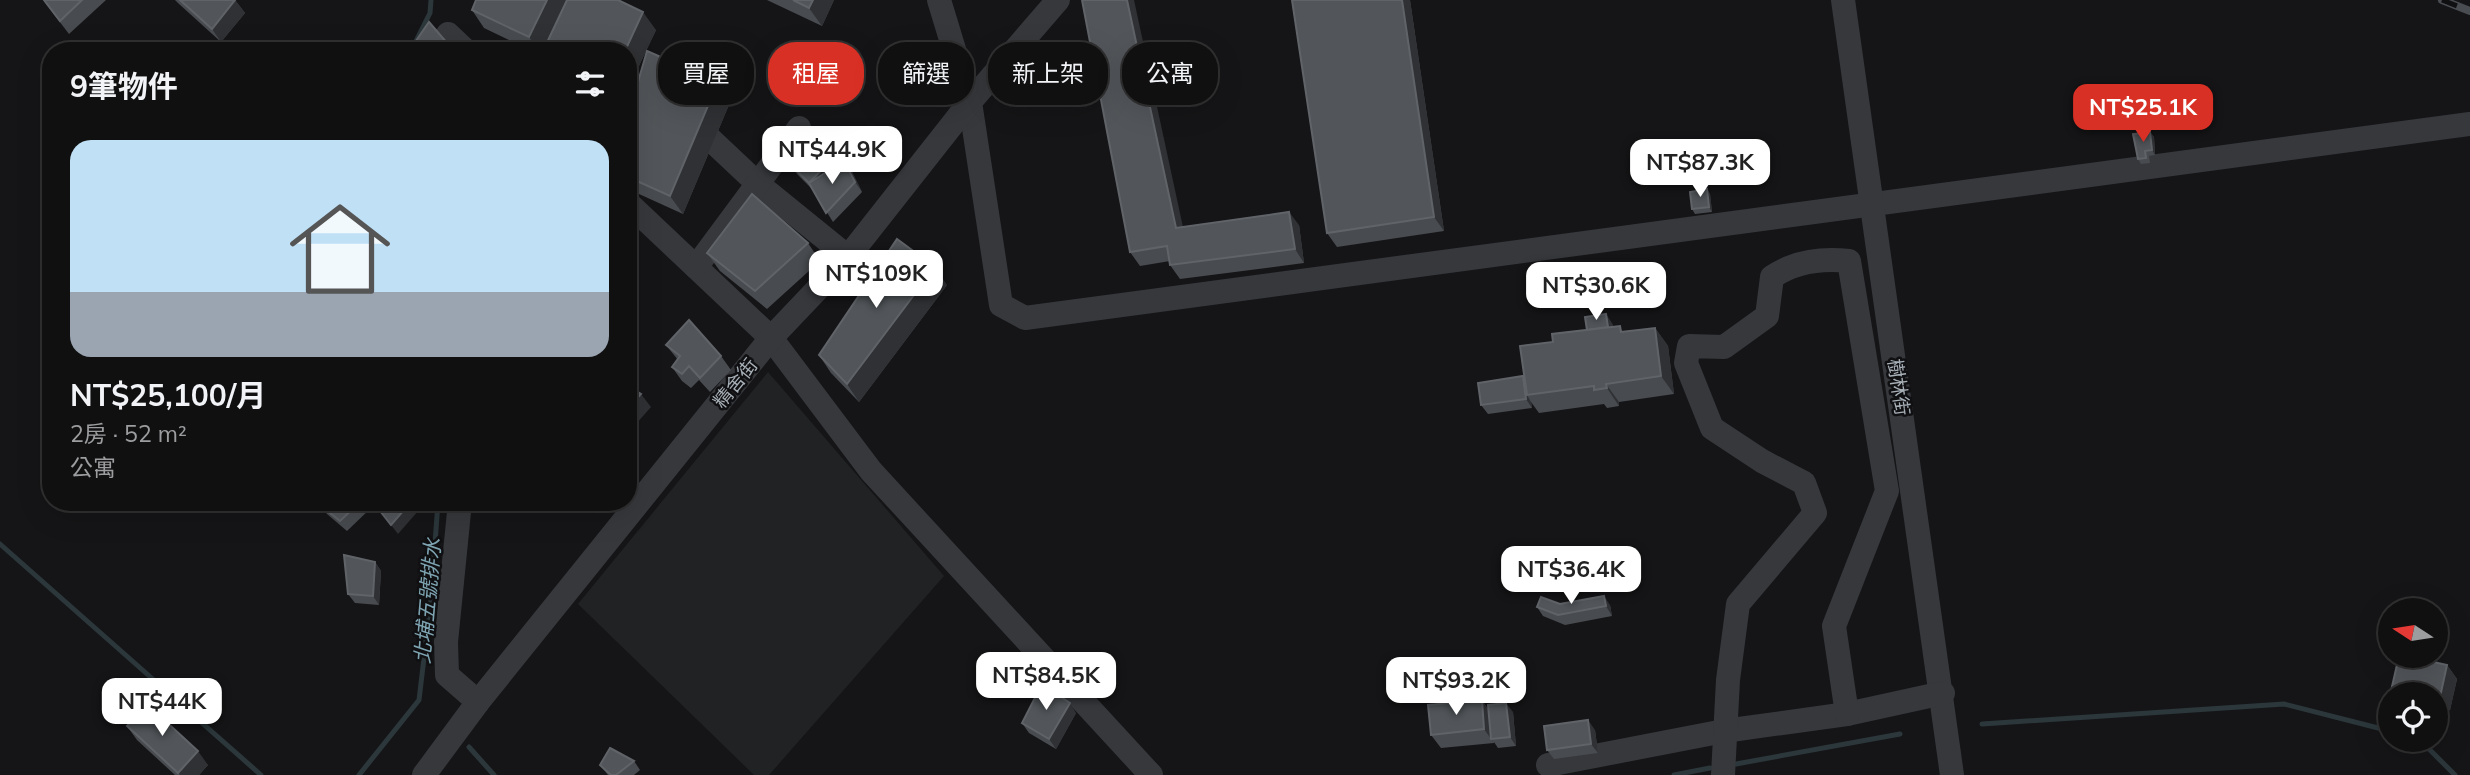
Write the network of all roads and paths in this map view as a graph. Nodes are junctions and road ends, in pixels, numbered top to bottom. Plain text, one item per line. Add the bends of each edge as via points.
1 (939, 0) edge
2 (1058, 0) edge
3 (1843, 0) edge
4 (449, 34) dead end
5 (457, 42) edge
6 (952, 42) edge
7 (974, 97) edge
8 (968, 105) edge
9 (970, 105) edge
10 (679, 110) edge
11 (2470, 124) edge
12 (799, 128) dead end
13 (758, 184) junction
14 (1873, 206) junction
15 (637, 212) edge
16 (848, 257) junction
17 (696, 267) junction
18 (771, 338) junction
19 (637, 504) edge
20 (459, 511) edge
21 (632, 511) edge
22 (1943, 693) junction
23 (478, 702) junction
24 (1847, 714) junction
25 (1724, 731) junction
26 (1548, 765) dead end
27 (424, 775) edge
28 (1151, 775) edge
29 (1723, 775) edge
30 (1952, 775) edge

1 - 6 street
2 - 7 street, 精舍街
3 - 14 street, 樹林街
4 - 5 street
8 - 16 street, 精舍街
9 - 14 street via 1000,305 1025,318
10 - 13 street
11 - 14 street
12 - 13 street
13 - 16 street
13 - 17 street
14 - 22 street, 樹林街
15 - 17 street
16 - 18 street, 精舍街
17 - 18 street
18 - 19 street, 精舍街
18 - 28 street via 871,471
20 - 23 street via 447,675
21 - 23 street, 精舍街
22 - 24 street
22 - 30 street, 樹林街
23 - 27 street, 精舍街
24 - 25 street
24 - 25 street via 1835,626 1887,491 1849,261 1835,260 1788,266 1772,277 1768,316 1724,347 1689,346 1686,363 1712,428 1804,483 1815,513 1738,604
25 - 26 street
25 - 29 street

